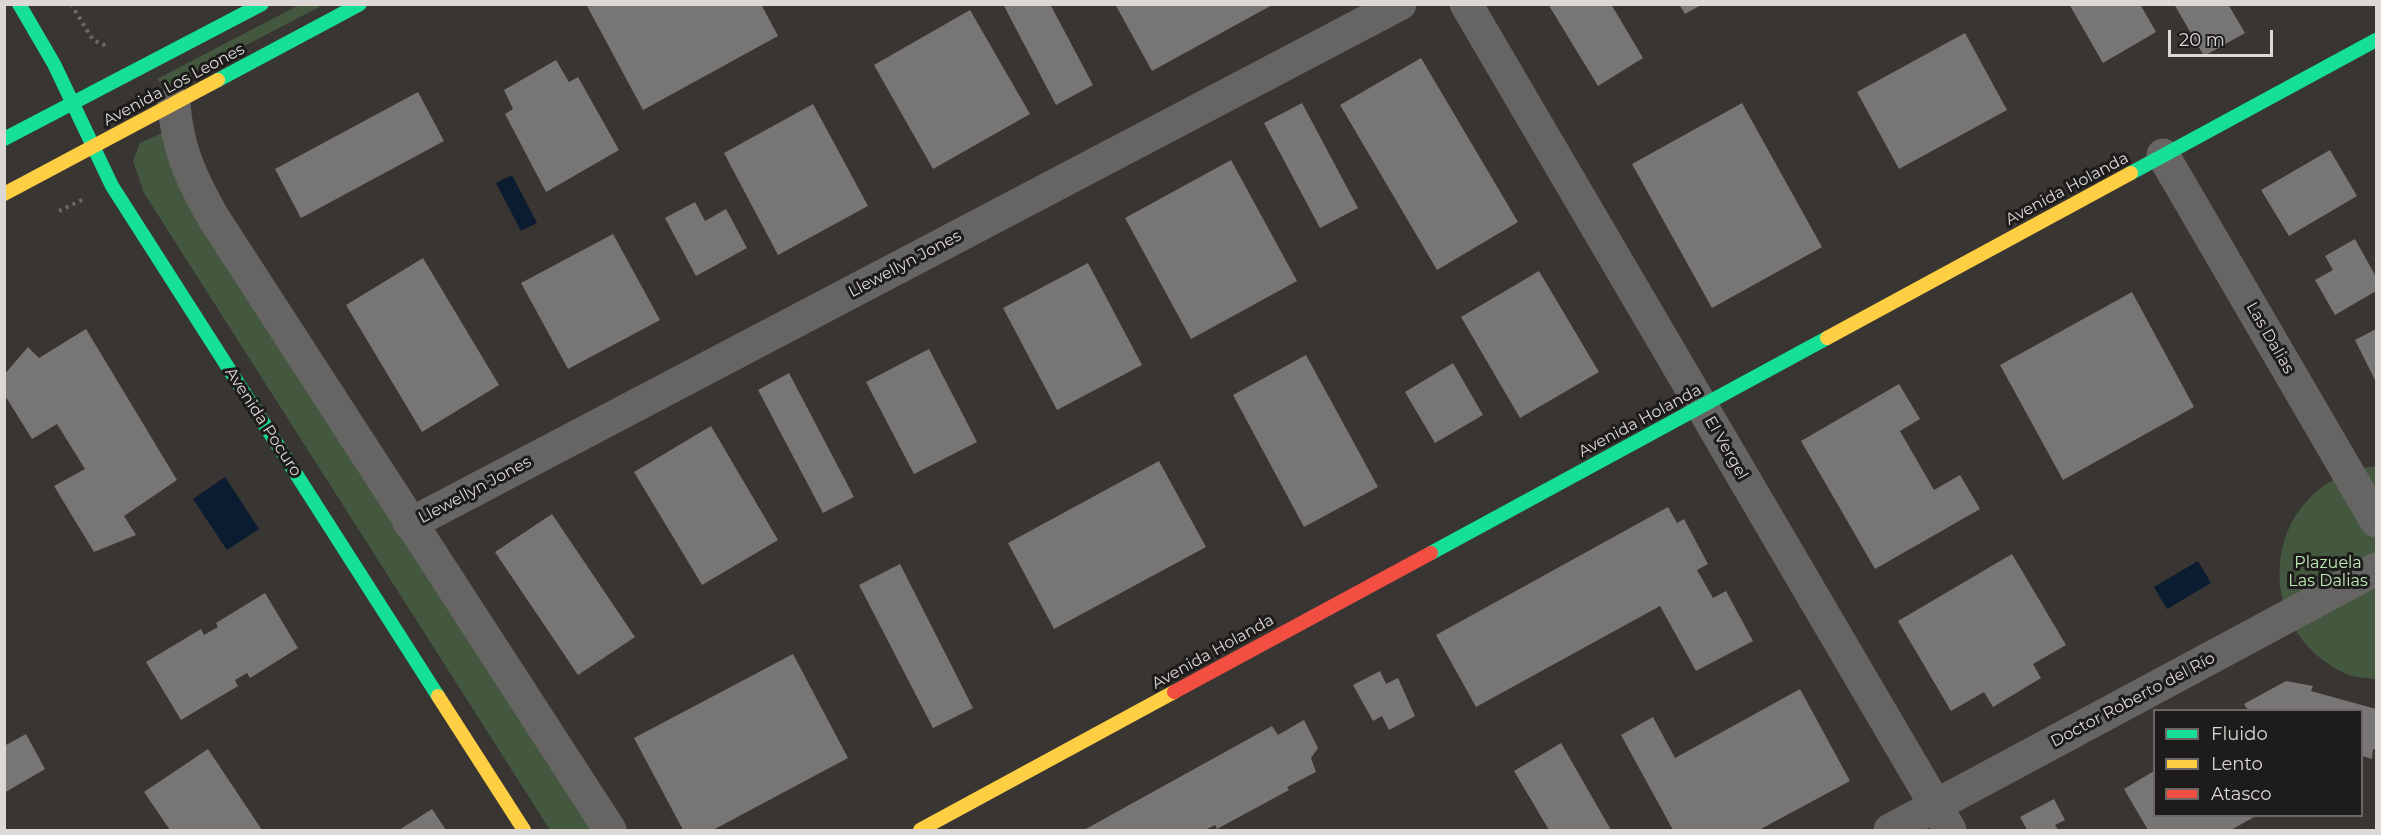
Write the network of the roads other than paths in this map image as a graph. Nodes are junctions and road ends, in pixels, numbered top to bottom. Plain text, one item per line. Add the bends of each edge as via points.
1 (19, 4) edge
2 (262, 4) edge
3 (360, 4) edge
4 (1400, 4) edge
5 (1466, 4) edge
6 (2376, 40) edge
7 (73, 103) junction
8 (174, 103) junction
9 (4, 139) edge
10 (94, 147) junction
11 (2163, 155) junction
12 (4, 194) edge
13 (1701, 406) junction
14 (2376, 521) edge
15 (411, 524) junction
16 (2376, 569) edge
17 (1943, 818) edge
18 (524, 831) edge
19 (610, 831) edge
20 (920, 831) edge
21 (1890, 831) edge

1 - 7 main road, Avenida Pocuro
2 - 7 main road, Avenida Los Leones
3 - 8 main road, Avenida Los Leones
4 - 15 street, Llewellyn Jones
5 - 13 street, El Vergel
6 - 11 main road, Avenida Holanda
7 - 9 main road, Avenida Los Leones
7 - 10 main road, Avenida Pocuro
8 - 10 main road, Avenida Los Leones
8 - 15 street via 182,153 200,193
10 - 12 main road, Avenida Los Leones
10 - 18 main road, Avenida Pocuro via 112,186
11 - 13 main road, Avenida Holanda
11 - 14 street, Las Dalias
13 - 17 street, El Vergel
13 - 20 main road, Avenida Holanda
15 - 19 street
16 - 17 street, Doctor Roberto del Río
17 - 21 street, Doctor Roberto del Río

